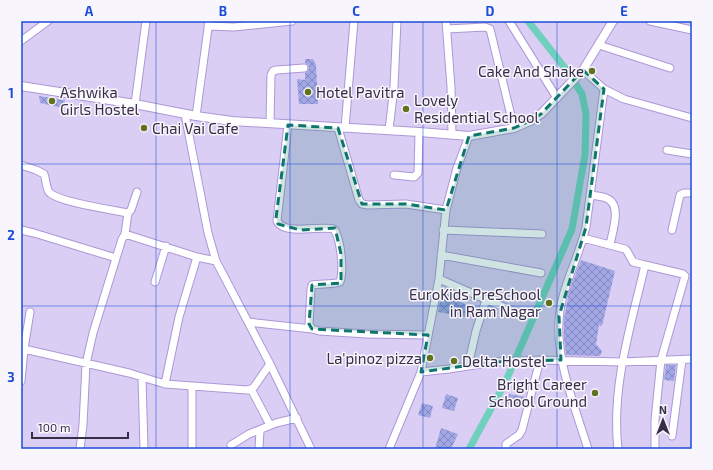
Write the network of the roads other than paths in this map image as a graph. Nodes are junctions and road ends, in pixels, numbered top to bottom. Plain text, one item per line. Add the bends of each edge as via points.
1 (48, 21) edge
2 (146, 21) edge
3 (292, 21) edge
4 (354, 21) edge
5 (397, 21) edge
6 (446, 21) edge
7 (509, 21) edge
8 (613, 21) edge
9 (650, 21) edge
10 (209, 24) edge
11 (447, 29) junction
12 (692, 30) edge
13 (21, 41) edge
14 (599, 45) junction
15 (304, 68) dead end
16 (670, 68) dead end
17 (582, 70) junction
18 (21, 86) edge
19 (604, 88) junction
20 (557, 98) junction
21 (135, 104) junction
22 (185, 114) junction
23 (196, 116) junction
24 (692, 118) edge
25 (270, 123) junction
26 (288, 124) junction
27 (341, 128) junction
28 (514, 128) junction
29 (389, 130) junction
30 (419, 132) junction
31 (452, 135) junction
32 (470, 136) junction
33 (667, 150) dead end
34 (692, 154) edge
35 (21, 165) edge
36 (394, 175) dead end
37 (137, 192) dead end
38 (692, 193) edge
39 (590, 196) junction
40 (446, 210) junction
41 (128, 213) junction
42 (21, 230) edge
43 (444, 230) junction
44 (672, 230) dead end
45 (125, 234) junction
46 (542, 234) dead end
47 (583, 238) junction
48 (610, 245) junction
49 (166, 246) junction
50 (441, 255) junction
51 (197, 257) junction
52 (116, 258) junction
53 (216, 261) junction
54 (645, 265) junction
55 (541, 273) dead end
56 (438, 279) junction
57 (155, 282) dead end
58 (486, 300) junction
59 (513, 311) dead end
60 (30, 312) dead end
61 (248, 322) junction
62 (312, 329) junction
63 (428, 335) junction
64 (24, 348) junction
65 (540, 360) junction
66 (561, 360) junction
67 (661, 360) junction
68 (682, 360) junction
69 (692, 360) edge
70 (622, 362) junction
71 (86, 364) junction
72 (270, 364) junction
73 (468, 366) junction
74 (420, 372) junction
75 (142, 377) junction
76 (21, 381) edge
77 (165, 384) junction
78 (192, 386) junction
79 (251, 389) junction
80 (297, 418) junction
81 (270, 426) junction
82 (260, 430) junction
83 (672, 436) dead end
84 (231, 446) dead end
85 (80, 449) edge
86 (144, 449) edge
87 (192, 449) edge
88 (259, 449) edge
89 (311, 449) edge
90 (389, 449) edge
91 (506, 449) edge
92 (588, 449) edge
93 (618, 449) edge
94 (655, 449) edge

1 - 13 street
2 - 21 street
3 - 10 street via 234,27
4 - 27 street
5 - 29 street
6 - 11 street
7 - 20 street
8 - 14 street
9 - 12 street
10 - 23 street
11 - 28 street via 490,29
11 - 31 street
14 - 16 street
14 - 17 street
15 - 25 street via 273,71
17 - 19 street
17 - 20 street
18 - 21 street
19 - 24 street via 624,99
19 - 39 street
20 - 28 street via 541,114
21 - 22 street
22 - 23 street
22 - 53 street via 208,233
23 - 25 street
25 - 26 street
26 - 27 street
26 - 62 street via 277,221 281,226 294,229 334,229 341,254 340,282 312,285 309,324
27 - 29 street
27 - 40 street via 362,204 406,204
28 - 32 street
29 - 30 street
30 - 31 street
30 - 36 street via 418,173 414,177
31 - 32 street
32 - 40 street via 457,168
33 - 34 street
35 - 41 street via 44,174 48,191 52,195
37 - 41 street
38 - 44 street via 680,195
39 - 47 street
39 - 48 street via 606,198 615,205
40 - 43 street
41 - 45 street
42 - 52 street
43 - 46 street
43 - 50 street
45 - 49 street
45 - 52 street
47 - 48 street
47 - 66 street via 562,300 558,330
48 - 54 street via 624,249 633,262
49 - 51 street
49 - 57 street
50 - 55 street
50 - 56 street
51 - 53 street
51 - 77 street via 179,317
52 - 71 street via 92,333
53 - 61 street
54 - 67 street via 685,276
54 - 70 street
56 - 58 street
56 - 63 street
58 - 59 street
58 - 73 street
60 - 64 street
61 - 62 street
61 - 72 street
62 - 63 street via 367,334
63 - 74 street
64 - 71 street
64 - 76 street
65 - 66 street
65 - 73 street
65 - 91 street via 522,430 506,444
66 - 70 street
66 - 92 street
67 - 68 street
67 - 70 street
67 - 94 street
68 - 69 street
68 - 83 street
70 - 93 street via 617,416
71 - 75 street
71 - 85 street
72 - 79 street
72 - 80 street
73 - 74 street
74 - 90 street
75 - 77 street
75 - 86 street
77 - 78 street
78 - 79 street
78 - 87 street
79 - 81 street
80 - 81 street
80 - 89 street
81 - 82 street
82 - 84 street
82 - 88 street

